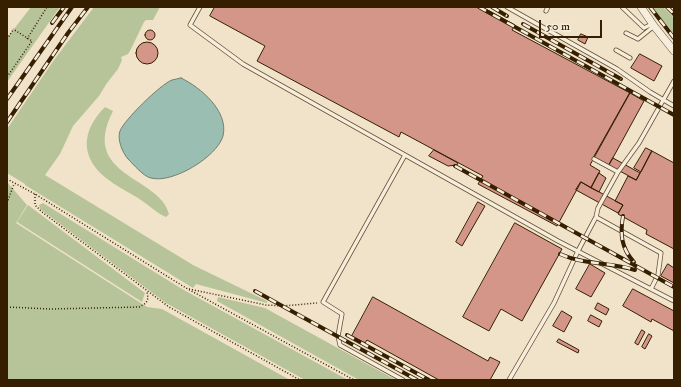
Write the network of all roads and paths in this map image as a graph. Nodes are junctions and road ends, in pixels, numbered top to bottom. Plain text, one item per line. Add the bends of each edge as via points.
1 (47, 7) edge
2 (200, 7) edge
3 (507, 7) edge
4 (622, 7) edge
5 (640, 7) edge
6 (653, 25) junction
7 (626, 33) dead end
8 (27, 38) junction
9 (7, 39) edge
10 (616, 50) dead end
11 (674, 51) edge
12 (630, 58) dead end
13 (7, 77) edge
14 (674, 81) edge
15 (664, 100) junction
16 (674, 106) edge
17 (405, 155) junction
18 (594, 159) dead end
19 (618, 172) junction
20 (7, 179) edge
21 (14, 184) junction
22 (35, 194) junction
23 (7, 203) edge
24 (596, 217) junction
25 (578, 251) junction
26 (186, 288) junction
27 (651, 289) junction
28 (147, 292) junction
29 (674, 301) edge
30 (323, 302) junction
31 (7, 308) edge
32 (300, 380) edge
33 (354, 380) edge
34 (403, 380) edge
35 (509, 380) edge

1 - 8 path
2 - 17 lane via 190,25 243,64
3 - 15 lane via 617,69
4 - 6 lane via 644,28
5 - 6 street
6 - 7 lane via 638,39
6 - 11 street
8 - 9 path via 13,30
8 - 13 path via 32,41
10 - 12 lane
14 - 15 lane
15 - 16 lane
15 - 19 lane via 639,143
17 - 25 lane
17 - 30 lane
18 - 19 lane
19 - 24 lane via 598,208
20 - 21 path
21 - 22 path
21 - 23 path
22 - 26 path
22 - 28 path via 35,205 42,212
24 - 25 lane
24 - 27 lane via 661,253 658,275
25 - 27 lane
25 - 35 lane via 554,303
26 - 30 path via 266,305 291,306
26 - 33 path
27 - 29 lane
28 - 31 path via 146,303 139,307
28 - 32 path via 169,307
30 - 34 lane via 342,314 338,336 340,345

